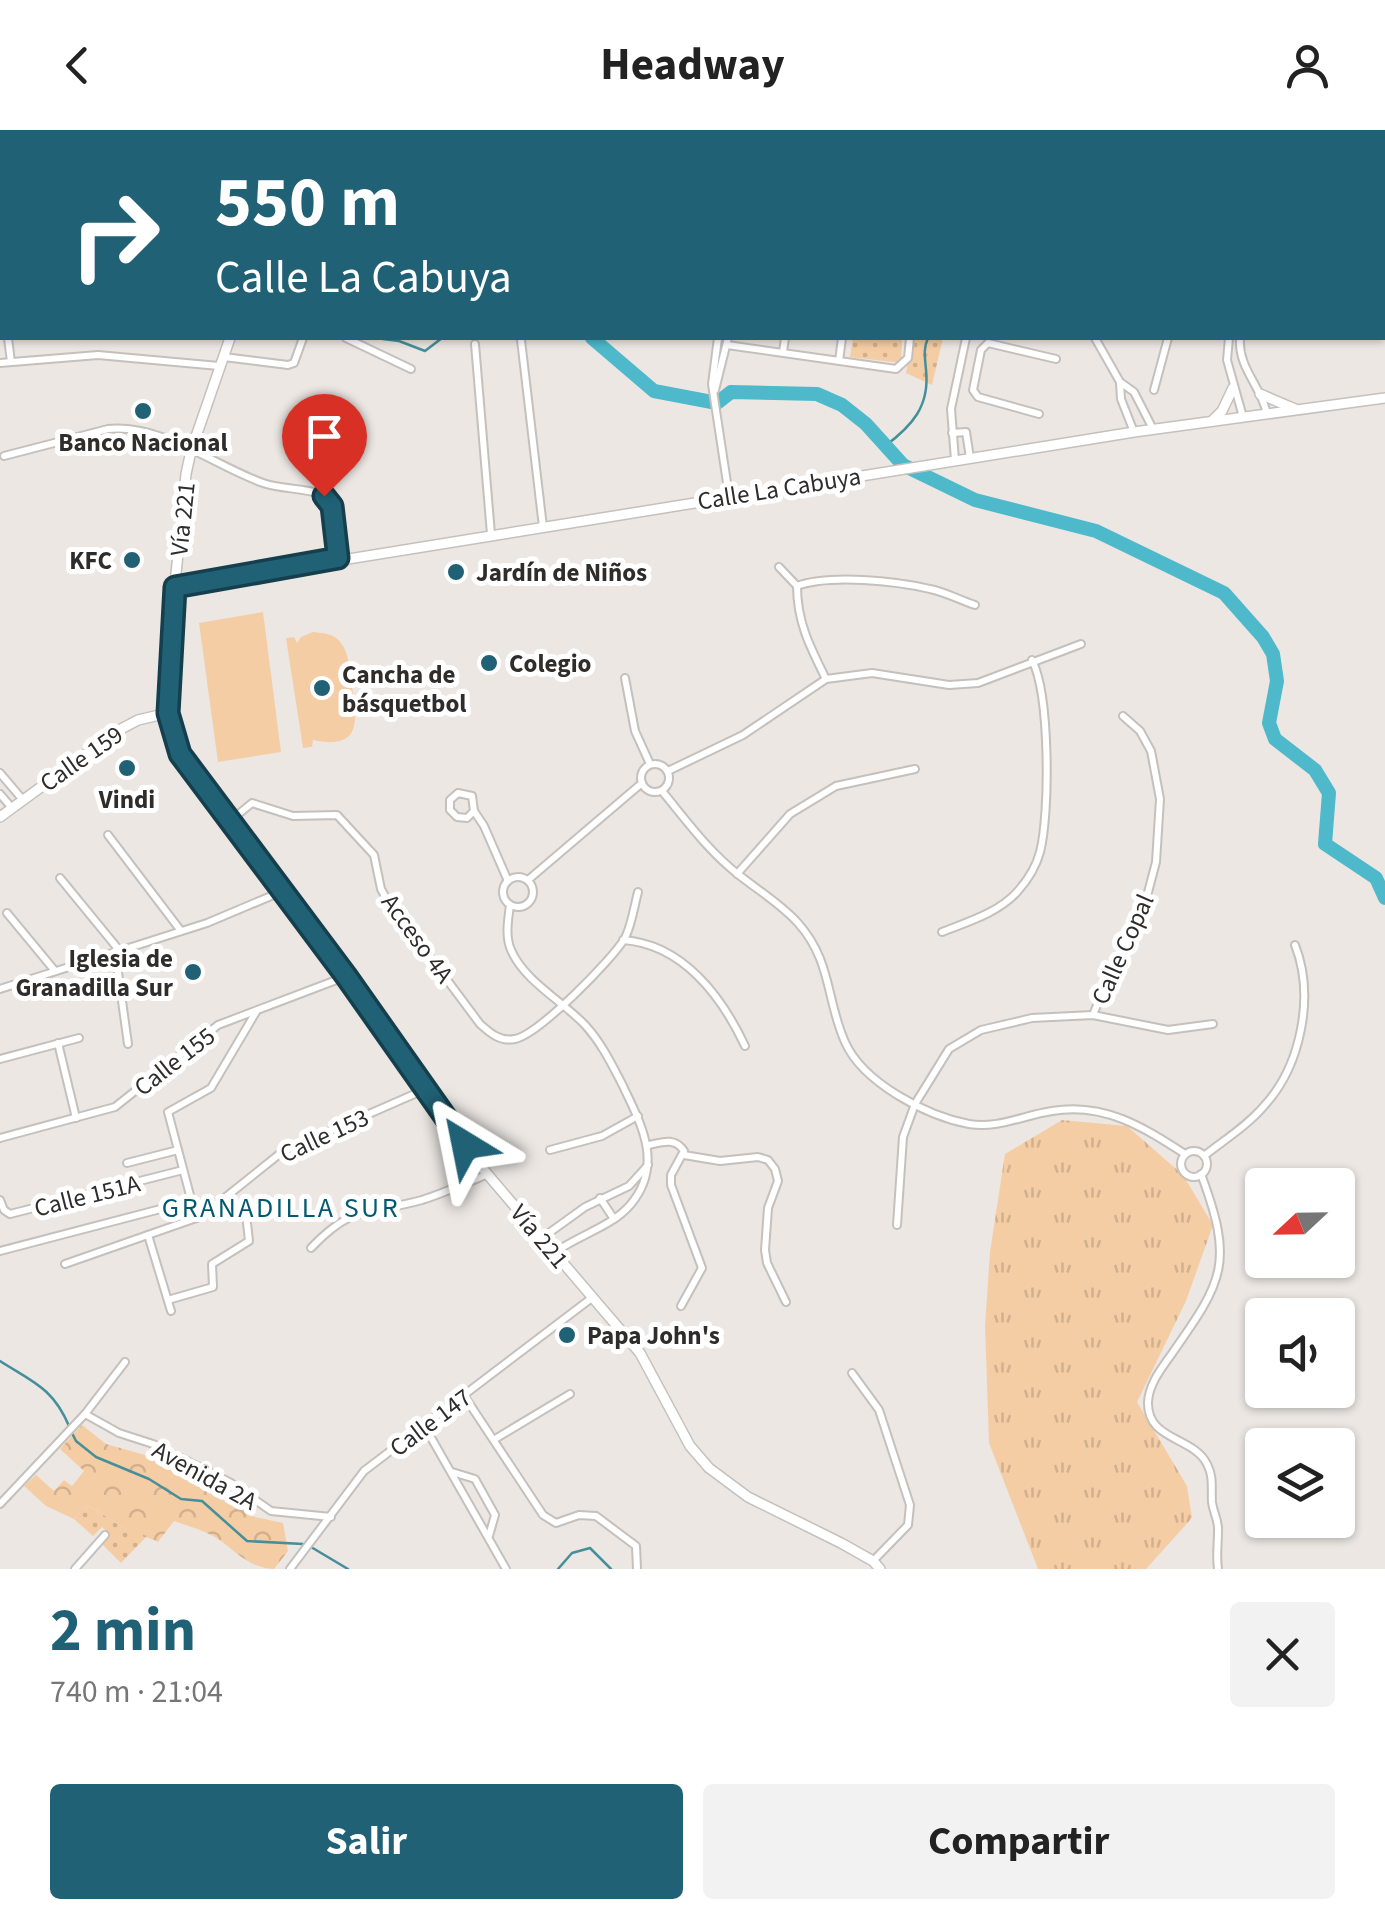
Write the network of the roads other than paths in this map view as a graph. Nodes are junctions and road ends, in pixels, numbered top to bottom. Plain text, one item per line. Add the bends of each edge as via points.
1 (8, 340) edge
2 (229, 340) edge
3 (302, 340) edge
4 (350, 340) edge
5 (521, 340) dead end
6 (718, 340) edge
7 (785, 340) edge
8 (842, 340) edge
9 (910, 340) edge
10 (966, 340) edge
11 (1096, 340) edge
12 (1167, 340) edge
13 (1229, 340) edge
14 (1240, 340) edge
15 (727, 341) edge
16 (475, 344) dead end
17 (783, 352) junction
18 (1056, 360) dead end
19 (221, 361) junction
20 (838, 361) junction
21 (961, 361) junction
22 (11, 362) junction
23 (0, 363) edge
24 (978, 366) junction
25 (411, 369) dead end
26 (1120, 382) junction
27 (1234, 388) junction
28 (1154, 390) dead end
29 (715, 392) junction
30 (1260, 394) junction
31 (1385, 398) edge
32 (1298, 410) junction
33 (1039, 414) dead end
34 (1266, 414) junction
35 (1244, 417) junction
36 (1212, 421) junction
37 (1152, 429) junction
38 (1134, 432) junction
39 (952, 433) junction
40 (191, 451) junction
41 (4, 456) dead end
42 (970, 458) junction
43 (955, 460) junction
44 (729, 496) junction
45 (542, 527) junction
46 (492, 534) junction
47 (338, 558) junction
48 (779, 566) dead end
49 (797, 586) junction
50 (175, 587) junction
51 (975, 605) dead end
52 (1081, 644) dead end
53 (1032, 660) junction
54 (625, 678) dead end
55 (826, 679) junction
56 (168, 713) junction
57 (1123, 716) dead end
58 (650, 764) junction
59 (915, 768) dead end
60 (668, 771) junction
61 (0, 773) edge
62 (642, 783) junction
63 (662, 791) junction
64 (0, 794) edge
65 (23, 800) junction
66 (12, 808) junction
67 (474, 811) junction
68 (0, 817) edge
69 (230, 821) junction
70 (108, 835) dead end
71 (737, 874) junction
72 (60, 878) dead end
73 (528, 880) junction
74 (508, 881) junction
75 (283, 891) junction
76 (638, 892) dead end
77 (510, 905) junction
78 (7, 913) dead end
79 (181, 932) junction
80 (942, 932) dead end
81 (624, 940) junction
82 (1296, 946) dead end
83 (117, 951) junction
84 (54, 971) junction
85 (346, 976) junction
86 (0, 988) edge
87 (564, 1004) junction
88 (257, 1011) junction
89 (1092, 1016) junction
90 (1213, 1024) dead end
91 (79, 1038) dead end
92 (58, 1043) junction
93 (128, 1044) dead end
94 (745, 1046) dead end
95 (0, 1059) edge
96 (426, 1088) junction
97 (915, 1104) junction
98 (638, 1116) junction
99 (76, 1118) junction
100 (0, 1138) edge
101 (648, 1145) junction
102 (178, 1150) junction
103 (550, 1150) dead end
104 (1185, 1154) junction
105 (684, 1155) junction
106 (1204, 1156) junction
107 (127, 1163) dead end
108 (649, 1164) junction
109 (183, 1170) junction
110 (488, 1174) junction
111 (1201, 1174) junction
112 (600, 1198) junction
113 (0, 1200) edge
114 (191, 1202) junction
115 (246, 1214) dead end
116 (196, 1218) junction
117 (614, 1219) junction
118 (897, 1224) dead end
119 (148, 1235) junction
120 (542, 1238) junction
121 (311, 1248) dead end
122 (0, 1250) edge
123 (554, 1253) junction
124 (66, 1264) dead end
125 (592, 1298) junction
126 (168, 1300) junction
127 (786, 1302) dead end
128 (680, 1306) dead end
129 (171, 1311) dead end
130 (126, 1362) dead end
131 (852, 1373) dead end
132 (570, 1394) dead end
133 (465, 1397) junction
134 (85, 1414) junction
135 (424, 1426) junction
136 (496, 1439) junction
137 (450, 1472) junction
138 (0, 1504) edge
139 (331, 1517) junction
140 (105, 1535) dead end
141 (489, 1538) junction
142 (877, 1565) edge
143 (75, 1569) edge
144 (290, 1569) edge
145 (506, 1569) edge
146 (638, 1569) edge
147 (1218, 1569) edge

1 - 22 street
2 - 19 street, Vía 221
3 - 19 street via 288,365
4 - 25 street
5 - 45 street
6 - 29 street
7 - 17 street
8 - 20 street
9 - 20 street via 904,365 896,369
10 - 21 street
11 - 26 street
12 - 28 street
13 - 27 street
14 - 30 street via 1242,362
15 - 17 street
15 - 29 street
16 - 46 street
17 - 20 street
18 - 24 street via 988,343
19 - 22 street via 98,355
19 - 40 street, Vía 221
21 - 24 street
21 - 39 street
22 - 23 street
24 - 33 street via 978,398
26 - 37 street via 1134,392
26 - 38 street
27 - 35 street
27 - 36 street
29 - 44 street
30 - 32 street
30 - 34 street
31 - 32 street, Calle La Cabuya
32 - 34 street, Calle La Cabuya
34 - 35 street, Calle La Cabuya
35 - 36 street, Calle La Cabuya
36 - 37 street, Calle La Cabuya
37 - 38 street, Calle La Cabuya
38 - 42 street, Calle La Cabuya
39 - 42 street via 966,432
39 - 43 street
40 - 41 street via 123,427
40 - 47 street via 264,484 324,496 332,506
40 - 50 street, Vía 221
42 - 43 street, Calle La Cabuya
43 - 44 street, Calle La Cabuya
44 - 45 street, Calle La Cabuya
45 - 46 street, Calle La Cabuya
46 - 47 street, Calle La Cabuya
47 - 50 street, Calle La Cabuya
48 - 49 street
49 - 51 street via 871,581 931,589
49 - 55 street via 804,637
50 - 56 street, Vía 221
52 - 53 street
53 - 55 street via 978,682 949,685 872,673
53 - 80 street via 1045,709 1040,850 1014,895
54 - 58 street via 635,731
55 - 60 street via 743,736
56 - 65 street, Calle 159 via 119,730
56 - 69 street, Vía 221 via 180,754
57 - 89 street, Calle Copal via 1151,751 1160,799 1156,862 1146,900
58 - 60 street
58 - 62 street
59 - 71 street via 836,786 790,814
60 - 63 street
61 - 65 street
62 - 63 street
62 - 73 street
63 - 71 street
64 - 66 street
65 - 66 street, Calle 159
66 - 68 street, Calle 159
67 - 67 street via 468,793 450,800 457,817
67 - 74 street
69 - 75 street, Vía 221
69 - 87 street, Acceso 4A via 252,803 293,816 336,816 367,845 386,898 492,1035 514,1039 531,1032
70 - 79 street
71 - 97 street via 779,904 816,946 855,1060
72 - 83 street
73 - 74 street
73 - 77 street via 533,899 520,908
74 - 77 street via 503,894
75 - 79 street
75 - 85 street, Vía 221
76 - 81 street
77 - 87 street via 511,950
78 - 84 street
79 - 83 street
81 - 87 street
81 - 94 street via 687,966 729,1013
82 - 106 street via 1305,1008 1285,1073 1264,1107
83 - 84 street
83 - 93 street
84 - 86 street
85 - 88 street, Calle 155
85 - 96 street, Vía 221
87 - 98 street via 610,1059
88 - 99 street, Calle 155 via 210,1031 115,1106
88 - 102 street via 211,1088 170,1110
89 - 90 street via 1168,1030
89 - 97 street via 1032,1018 982,1030 949,1050
91 - 92 street
92 - 95 street
92 - 99 street
96 - 110 street, Vía 221
96 - 116 street, Calle 153 via 285,1150
97 - 104 street via 970,1124 1100,1110 1139,1124
97 - 118 street via 902,1137
98 - 101 street
98 - 103 street via 602,1136
99 - 100 street, Calle 155
101 - 105 street via 668,1140
101 - 108 street
102 - 107 street
102 - 109 street
104 - 106 street
104 - 111 street via 1182,1170
105 - 127 street via 720,1161 758,1157 775,1169 764,1250
105 - 128 street via 670,1185 702,1268
106 - 111 street
108 - 112 street via 629,1186
108 - 117 street via 631,1205
109 - 113 street, Calle 151A via 10,1214
109 - 114 street
110 - 120 street, Vía 221
110 - 121 street via 426,1198 356,1213 335,1222
111 - 147 street via 1217,1218 1222,1266 1212,1296 1148,1398 1160,1431 1207,1462 1219,1528
112 - 117 street
112 - 120 street
114 - 116 street
114 - 122 street
115 - 126 street via 249,1240 211,1265 213,1286
116 - 119 street, Calle 153
117 - 123 street
119 - 124 street, Calle 153
119 - 126 street
120 - 123 street, Vía 221
123 - 125 street, Vía 221
125 - 133 street, Calle 147
125 - 142 street, Vía 221 via 640,1353 682,1435 709,1468 748,1498
126 - 129 street
130 - 134 street
131 - 142 street via 878,1410 910,1505 908,1525
132 - 136 street
133 - 135 street, Calle 147
133 - 136 street
134 - 138 street
134 - 139 street, Avenida 2A via 231,1484 270,1511
135 - 137 street
135 - 139 street, Calle 147 via 364,1471
136 - 146 street via 543,1515 556,1522 588,1514 606,1521 636,1546
137 - 141 street
137 - 141 street via 475,1479 495,1515
139 - 144 street, Calle 147
140 - 143 street
141 - 145 street

